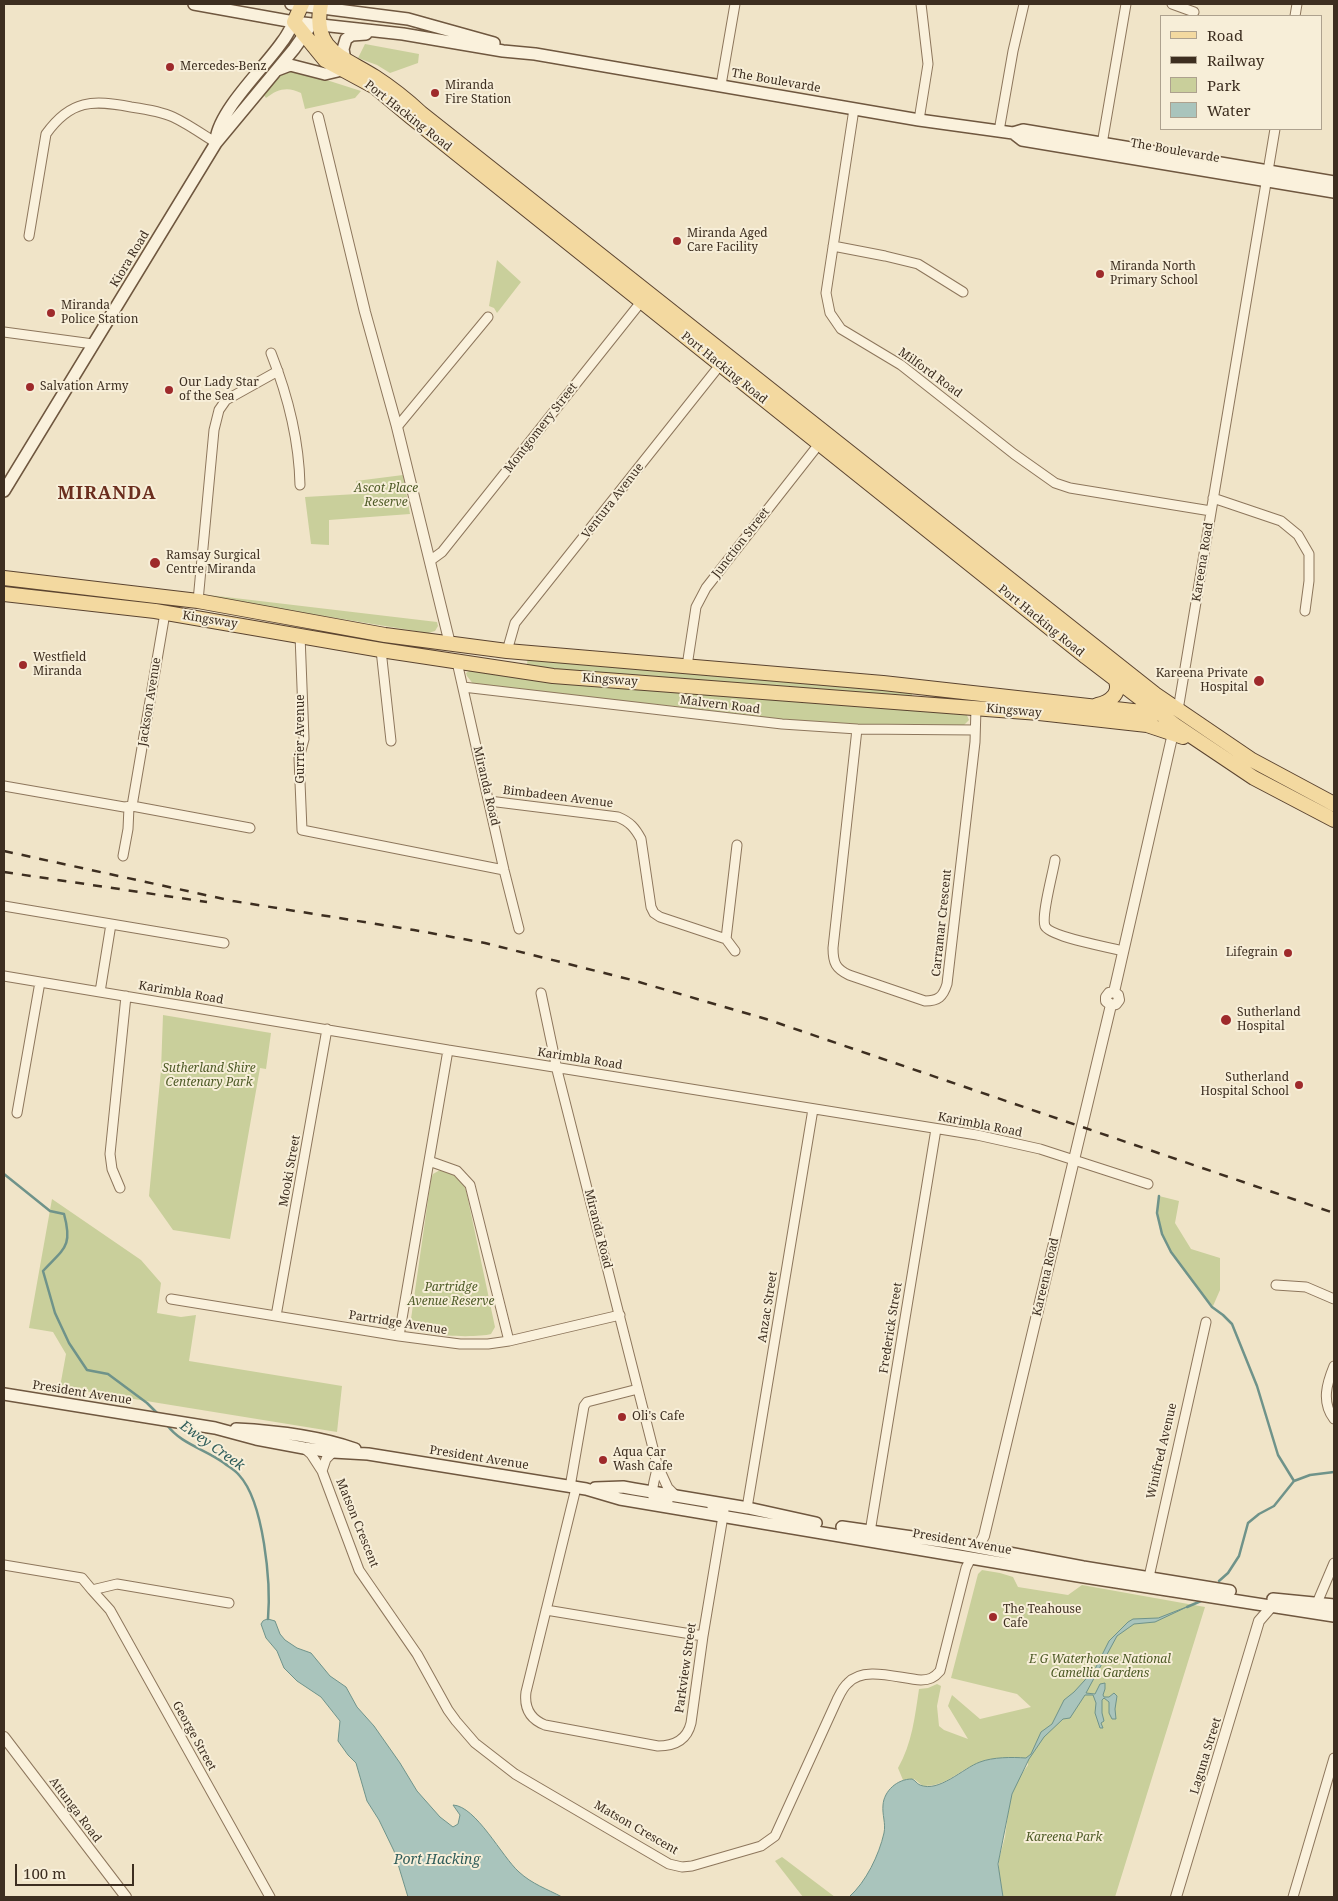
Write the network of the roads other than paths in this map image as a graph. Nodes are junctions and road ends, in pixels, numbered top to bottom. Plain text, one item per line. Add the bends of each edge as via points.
1 (194, 4) edge
2 (298, 4) edge
3 (344, 4) edge
4 (735, 4) edge
5 (920, 4) edge
6 (1024, 4) edge
7 (1126, 4) edge
8 (1172, 4) edge
9 (320, 6) edge
10 (358, 12) junction
11 (1194, 12) dead end
12 (294, 22) junction
13 (312, 28) junction
14 (377, 31) junction
15 (534, 54) junction
16 (344, 65) junction
17 (277, 70) junction
18 (721, 86) junction
19 (854, 108) junction
20 (318, 117) dead end
21 (919, 120) junction
22 (1275, 130) edge
23 (998, 131) junction
24 (216, 143) junction
25 (1102, 148) junction
26 (1267, 175) junction
27 (1334, 182) edge
28 (1334, 192) edge
29 (29, 236) dead end
30 (832, 246) junction
31 (963, 292) dead end
32 (645, 297) junction
33 (488, 317) dead end
34 (4, 332) edge
35 (94, 344) junction
36 (271, 353) dead end
37 (724, 360) junction
38 (278, 371) junction
39 (397, 428) junction
40 (823, 439) junction
41 (300, 485) dead end
42 (5, 487) edge
43 (1213, 498) junction
44 (1211, 512) junction
45 (431, 560) junction
46 (4, 578) edge
47 (4, 594) edge
48 (168, 598) junction
49 (198, 602) junction
50 (1305, 611) dead end
51 (165, 612) junction
52 (300, 619) junction
53 (300, 635) junction
54 (450, 644) junction
55 (381, 650) junction
56 (507, 651) junction
57 (457, 662) junction
58 (687, 666) junction
59 (1114, 677) junction
60 (463, 687) junction
61 (977, 692) junction
62 (1088, 706) junction
63 (976, 708) junction
64 (1161, 714) junction
65 (1175, 722) junction
66 (857, 729) junction
67 (975, 730) junction
68 (392, 741) dead end
69 (4, 786) edge
70 (489, 801) junction
71 (1334, 804) edge
72 (130, 807) junction
73 (1334, 820) edge
74 (250, 828) dead end
75 (737, 845) dead end
76 (123, 856) dead end
77 (1055, 860) dead end
78 (504, 870) junction
79 (4, 906) edge
80 (111, 924) junction
81 (519, 929) dead end
82 (726, 939) junction
83 (224, 943) dead end
84 (735, 951) dead end
85 (1123, 951) junction
86 (4, 976) edge
87 (40, 982) junction
88 (100, 992) junction
89 (541, 993) dead end
90 (126, 996) junction
91 (327, 1029) junction
92 (448, 1050) junction
93 (557, 1068) junction
94 (814, 1109) junction
95 (17, 1114) dead end
96 (936, 1129) junction
97 (1073, 1159) junction
98 (429, 1161) junction
99 (1148, 1184) dead end
100 (120, 1188) dead end
101 (1276, 1285) dead end
102 (171, 1299) dead end
103 (1334, 1300) edge
104 (620, 1315) junction
105 (276, 1316) junction
106 (1206, 1322) dead end
107 (399, 1336) junction
108 (509, 1341) junction
109 (1334, 1366) edge
110 (638, 1389) junction
111 (4, 1394) edge
112 (1334, 1419) edge
113 (215, 1428) junction
114 (304, 1448) junction
115 (333, 1452) junction
116 (368, 1454) junction
117 (657, 1464) junction
118 (322, 1471) junction
119 (577, 1488) junction
120 (652, 1492) junction
121 (676, 1496) junction
122 (695, 1505) junction
123 (747, 1508) junction
124 (723, 1515) junction
125 (870, 1532) junction
126 (978, 1547) junction
127 (972, 1558) junction
128 (1334, 1563) edge
129 (4, 1565) edge
130 (1148, 1582) junction
131 (92, 1590) junction
132 (1250, 1602) junction
133 (229, 1603) dead end
134 (1334, 1605) edge
135 (1272, 1606) junction
136 (1316, 1608) junction
137 (546, 1610) junction
138 (1334, 1616) edge
139 (1259, 1621) junction
140 (703, 1636) junction
141 (4, 1737) edge
142 (1334, 1758) edge
143 (126, 1897) edge
144 (270, 1897) edge
145 (1176, 1897) edge
146 (1293, 1897) edge

1 - 12 main road
2 - 9 main road, The Boulevarde
2 - 12 main road
3 - 10 main road
4 - 18 street
5 - 21 street via 928,64
6 - 23 street
7 - 25 street
8 - 11 street
9 - 10 main road, The Boulevarde
9 - 13 main road
10 - 15 main road, The Boulevarde via 421,22
12 - 13 main road, Port Hacking Road
12 - 24 main road, Kiora Road via 220,126
13 - 14 main road, The Boulevarde
13 - 16 main road, Port Hacking Road
13 - 17 main road, Kiora Road
14 - 15 main road, The Boulevarde
14 - 16 main road via 346,39
15 - 18 main road, The Boulevarde
16 - 17 main road via 324,74 290,66
16 - 32 main road, Port Hacking Road via 372,74 395,91
17 - 24 main road, Kiora Road
18 - 19 main road, The Boulevarde
19 - 21 main road, The Boulevarde
19 - 30 street, Milford Road
20 - 39 street
21 - 23 main road, The Boulevarde
22 - 26 street, Kareena Road
23 - 25 main road, The Boulevarde via 1013,133 1022,140
24 - 29 street via 172,117 147,109 105,102 75,108 52,125 46,134
24 - 35 main road, Kiora Road
25 - 26 main road, The Boulevarde
26 - 27 main road, The Boulevarde
26 - 28 main road, The Boulevarde
26 - 43 street, Kareena Road
30 - 31 street via 918,264
30 - 44 street, Milford Road via 826,293 830,313 841,329 908,370 1014,454 1055,482 1070,488
32 - 37 main road, Port Hacking Road
32 - 45 street, Montgomery Street via 442,552
33 - 39 street
34 - 35 street
35 - 42 main road, Kiora Road
36 - 38 street
37 - 40 main road, Port Hacking Road
37 - 56 street, Ventura Avenue via 516,624
38 - 41 street via 294,427
38 - 49 street via 226,400 219,410 214,430
39 - 45 street
40 - 58 street, Junction Street via 706,588 696,607
40 - 59 main road, Port Hacking Road
40 - 65 main road, Port Hacking Road
43 - 44 street, Kareena Road
43 - 50 street via 1281,521 1298,535 1309,554
44 - 65 street, Kareena Road
45 - 54 street
46 - 48 main road, Kingsway
47 - 51 main road, Kingsway
48 - 49 main road, Kingsway
48 - 51 main road, Jackson Avenue
49 - 52 main road, Kingsway
51 - 53 main road, Kingsway
51 - 72 street, Jackson Avenue
52 - 53 main road, Gurrier Avenue
52 - 54 main road, Kingsway
53 - 55 main road, Kingsway
53 - 78 street, Gurrier Avenue via 304,739 299,758 302,830
54 - 56 main road, Kingsway
54 - 57 main road, Miranda Road
55 - 57 main road, Kingsway
55 - 68 street
56 - 58 main road, Kingsway
57 - 60 street, Miranda Road
57 - 63 main road, Kingsway via 562,676
58 - 61 main road, Kingsway
59 - 62 main road via 1118,686 1114,697 1105,703
59 - 64 main road, Port Hacking Road
60 - 66 street, Malvern Road via 782,724
60 - 70 street, Miranda Road
61 - 62 main road, Kingsway
61 - 63 main road
62 - 64 main road, Kingsway
63 - 65 main road, Kingsway via 1155,727
63 - 67 street, Carramar Crescent
64 - 65 main road, Port Hacking Road
65 - 71 main road, Kingsway via 1214,735 1252,760
65 - 73 main road, Kingsway via 1254,778
65 - 85 street, Kareena Road
66 - 67 street, Malvern Road
66 - 67 street, Carramar Crescent via 833,948 835,965 849,975 925,1001 935,1001 944,995 947,984
69 - 72 street
70 - 78 street, Miranda Road
70 - 82 street, Bimbadeen Avenue via 618,817 628,821 641,839 654,913
72 - 74 street
72 - 76 street, Jackson Avenue
75 - 82 street
77 - 85 street via 1045,912 1044,922 1048,929 1061,936
78 - 81 street, Miranda Road
79 - 80 street
80 - 83 street
80 - 88 street
82 - 84 street
85 - 97 street, Kareena Road via 1114,992 1119,1000 1111,1005
86 - 87 street, Karimbla Road
87 - 88 street, Karimbla Road
87 - 95 street
88 - 90 street, Karimbla Road
89 - 93 street, Miranda Road
90 - 91 street, Karimbla Road
90 - 100 street via 110,1147 110,1162
91 - 92 street, Karimbla Road
91 - 105 street, Mooki Street
92 - 93 street, Karimbla Road
92 - 98 street
93 - 94 street, Karimbla Road
93 - 104 street, Miranda Road
94 - 96 street, Karimbla Road
94 - 123 street, Anzac Street
96 - 97 street, Karimbla Road via 1040,1149
96 - 125 street, Frederick Street
97 - 99 street, Karimbla Road
97 - 126 street, Kareena Road via 984,1537
98 - 107 street
98 - 108 street via 457,1171 470,1185
101 - 103 street via 1306,1286
102 - 105 street, Partridge Avenue
104 - 108 street, Partridge Avenue
104 - 110 street, Miranda Road
105 - 107 street, Partridge Avenue
106 - 130 street, Winifred Avenue
107 - 108 street, Partridge Avenue via 460,1344
109 - 112 street via 1326,1397
110 - 117 street, Miranda Road
110 - 119 street via 587,1402 584,1406
111 - 113 main road, President Avenue
113 - 114 main road, President Avenue
113 - 116 main road, President Avenue via 260,1430 313,1438
114 - 115 main road, President Avenue
114 - 118 street, Matson Crescent
115 - 116 main road, President Avenue
115 - 118 street, Matson Crescent via 326,1459
116 - 119 main road, President Avenue
117 - 120 street, Miranda Road
117 - 121 street, Miranda Road via 668,1488
118 - 127 street, Matson Crescent via 359,1570 417,1654 448,1710 469,1736 515,1774 676,1867 692,1866 760,1846 775,1836 848,1682 866,1674 928,1680 937,1674 966,1568
119 - 120 main road, President Avenue via 623,1487
119 - 122 main road, President Avenue via 620,1499
119 - 137 street
120 - 121 main road, President Avenue
120 - 122 street via 656,1500
121 - 122 main road, President Avenue
122 - 123 main road, President Avenue
122 - 124 main road, President Avenue
123 - 125 main road, President Avenue
124 - 127 main road, President Avenue
124 - 140 street, Parkview Street
125 - 126 main road, President Avenue
126 - 127 main road, Matson Crescent
126 - 130 main road, President Avenue
127 - 130 main road, President Avenue
128 - 136 street
129 - 131 street, George Street via 82,1578
130 - 132 main road, President Avenue
130 - 136 main road, President Avenue via 1276,1599
131 - 133 street via 117,1584
131 - 144 street, George Street via 110,1610
132 - 135 main road, President Avenue
132 - 139 street
134 - 136 main road, President Avenue
135 - 136 main road, President Avenue
135 - 139 street, Laguna Street
136 - 138 main road, President Avenue
137 - 140 street
137 - 140 street, Parkview Street via 525,1697 528,1711 536,1720 548,1725 658,1746 679,1742 690,1728
139 - 145 street, Laguna Street
141 - 143 street, Attunga Road
142 - 146 street

